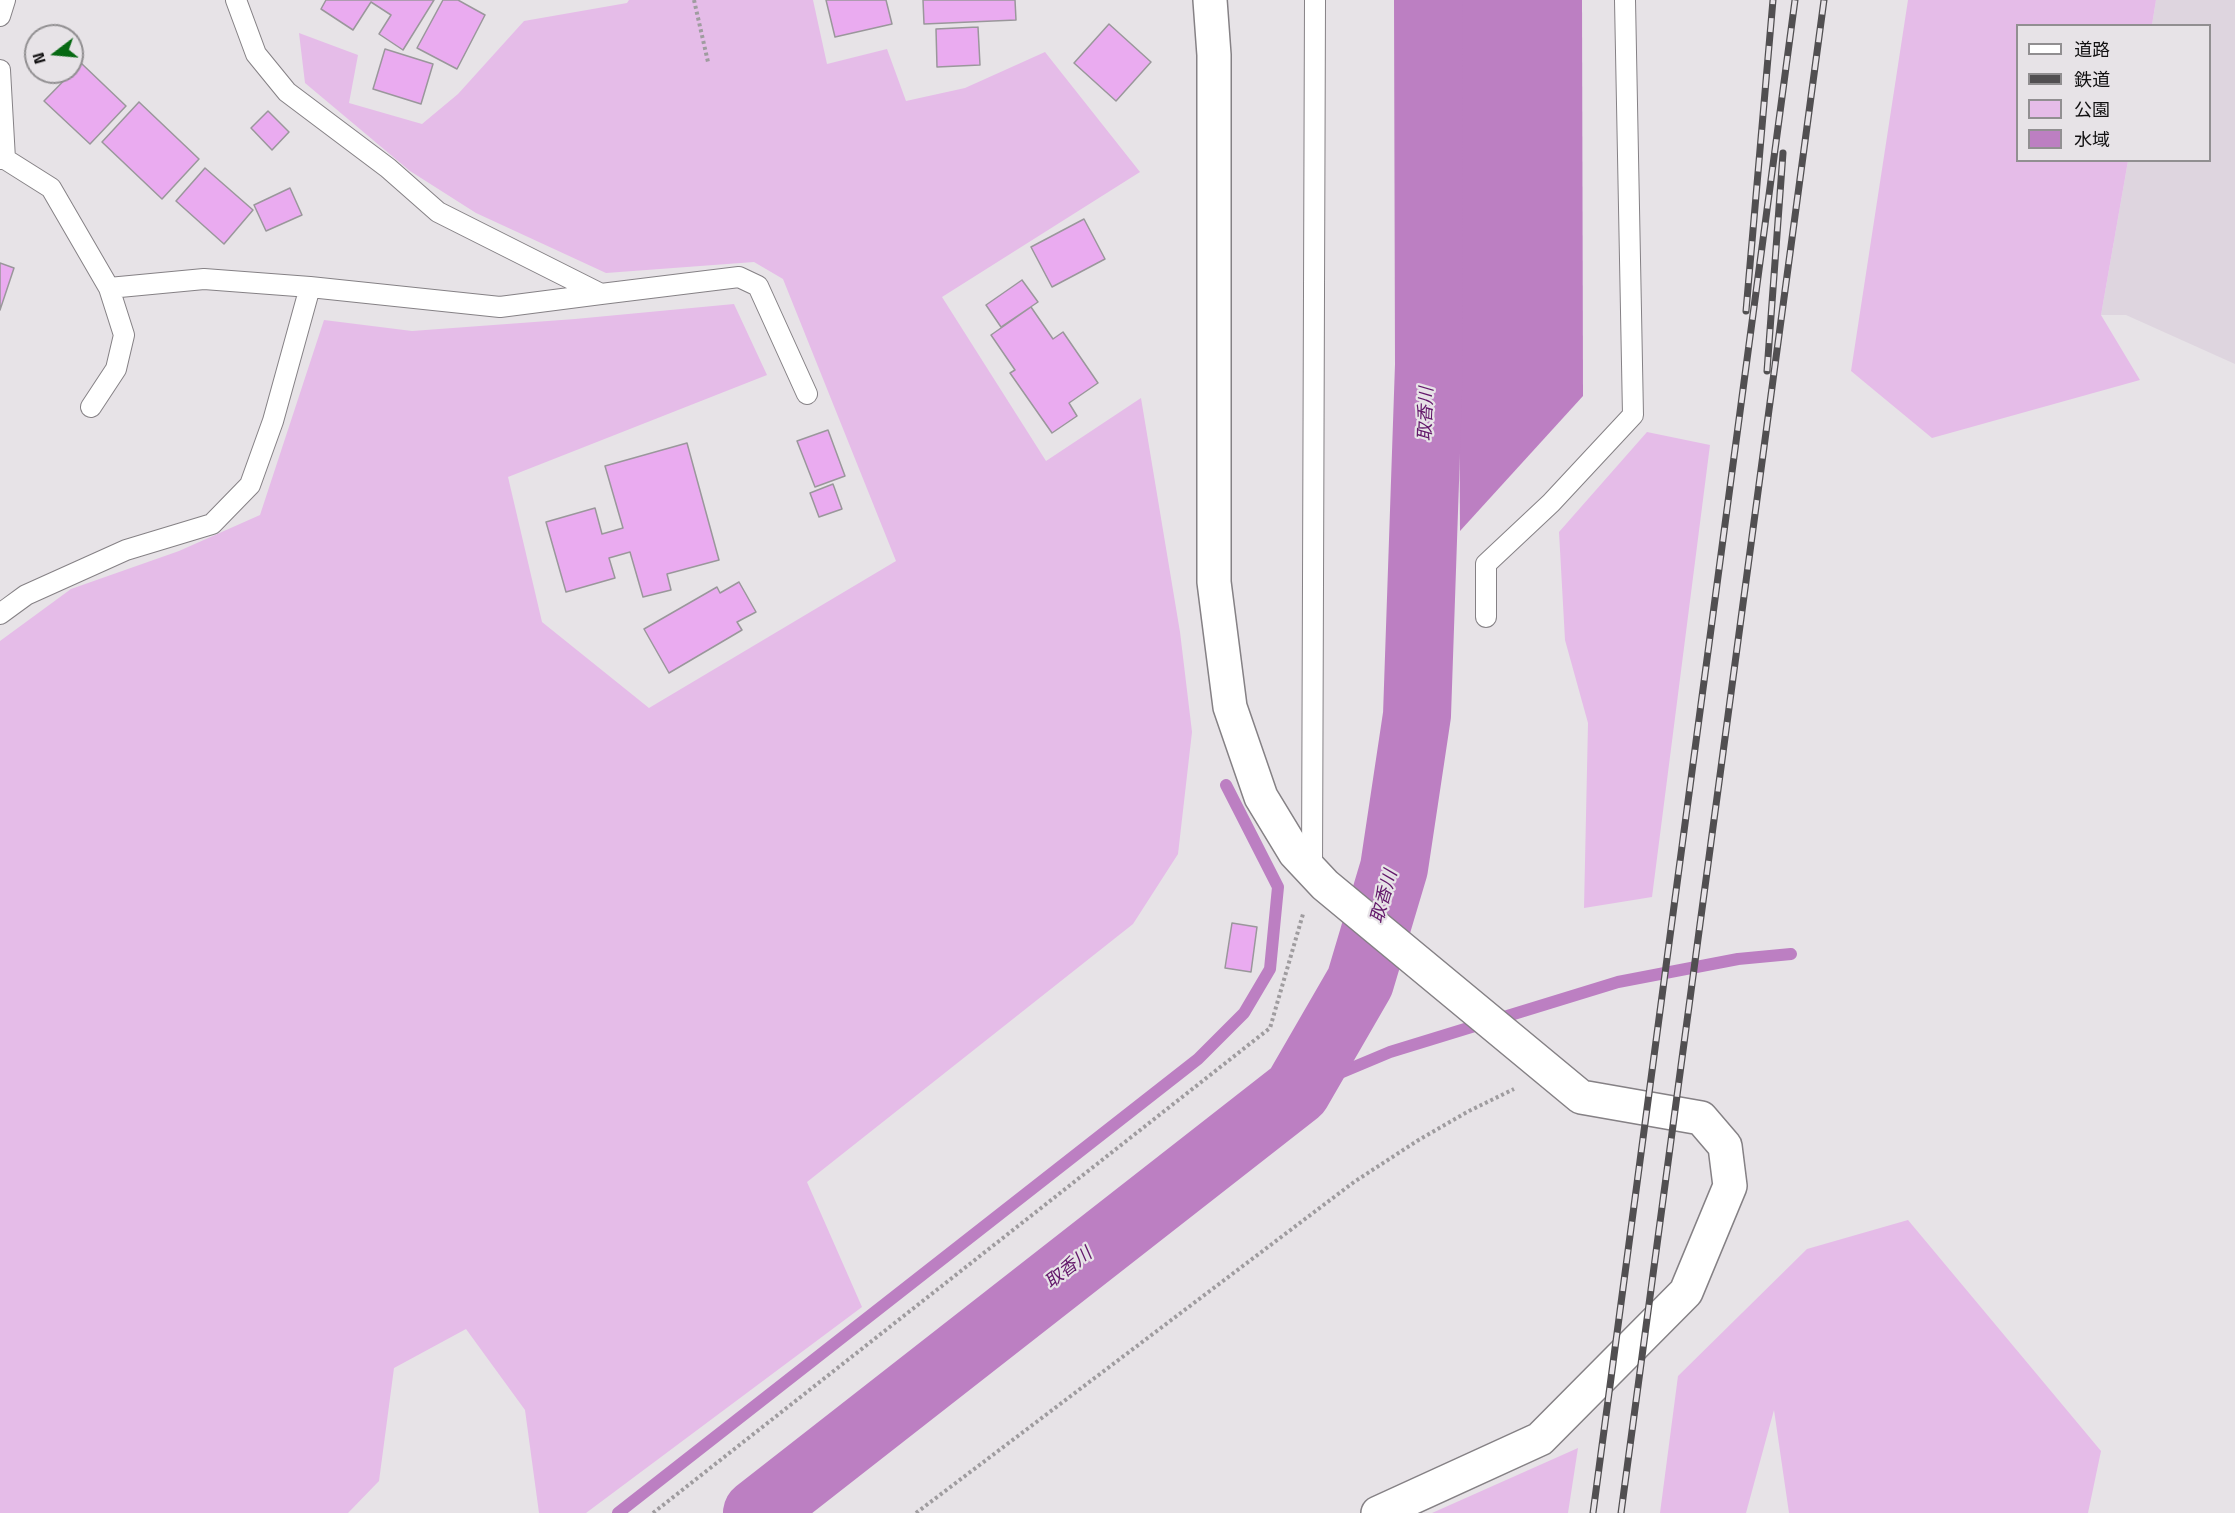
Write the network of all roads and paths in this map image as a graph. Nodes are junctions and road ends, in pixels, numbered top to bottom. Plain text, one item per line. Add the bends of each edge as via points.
1 (5, 0) edge
2 (236, 0) edge
3 (694, 0) edge
4 (1210, 0) edge
5 (1316, 0) edge
6 (1625, 0) edge
7 (0, 16) edge
8 (708, 62) dead end
9 (0, 70) edge
10 (2, 159) edge
11 (310, 287) junction
12 (109, 288) junction
13 (601, 294) junction
14 (807, 394) dead end
15 (91, 407) dead end
16 (0, 614) edge
17 (1486, 617) dead end
18 (1319, 878) junction
19 (1303, 911) dead end
20 (1544, 1068) junction
21 (653, 1513) edge
22 (916, 1513) edge
23 (1378, 1513) edge

1 - 7 lane
2 - 13 lane via 256,54 287,92 388,168 438,212
3 - 8 path
4 - 18 street via 1214,55 1214,582 1230,707 1262,797 1294,853
5 - 18 lane
6 - 17 lane via 1632,415 1551,503 1486,564
9 - 10 lane
10 - 12 lane via 51,188
11 - 12 lane via 204,279
11 - 13 lane via 500,307
11 - 16 lane via 273,421 250,484 212,524 126,550 26,595
12 - 15 lane via 124,335 116,369
13 - 14 lane via 739,277 758,286
18 - 20 street
19 - 21 path via 1269,1028
20 - 22 path via 1525,1085 1458,1117 1354,1182
20 - 23 street via 1581,1097 1701,1118 1725,1146 1730,1186 1686,1292 1540,1439

